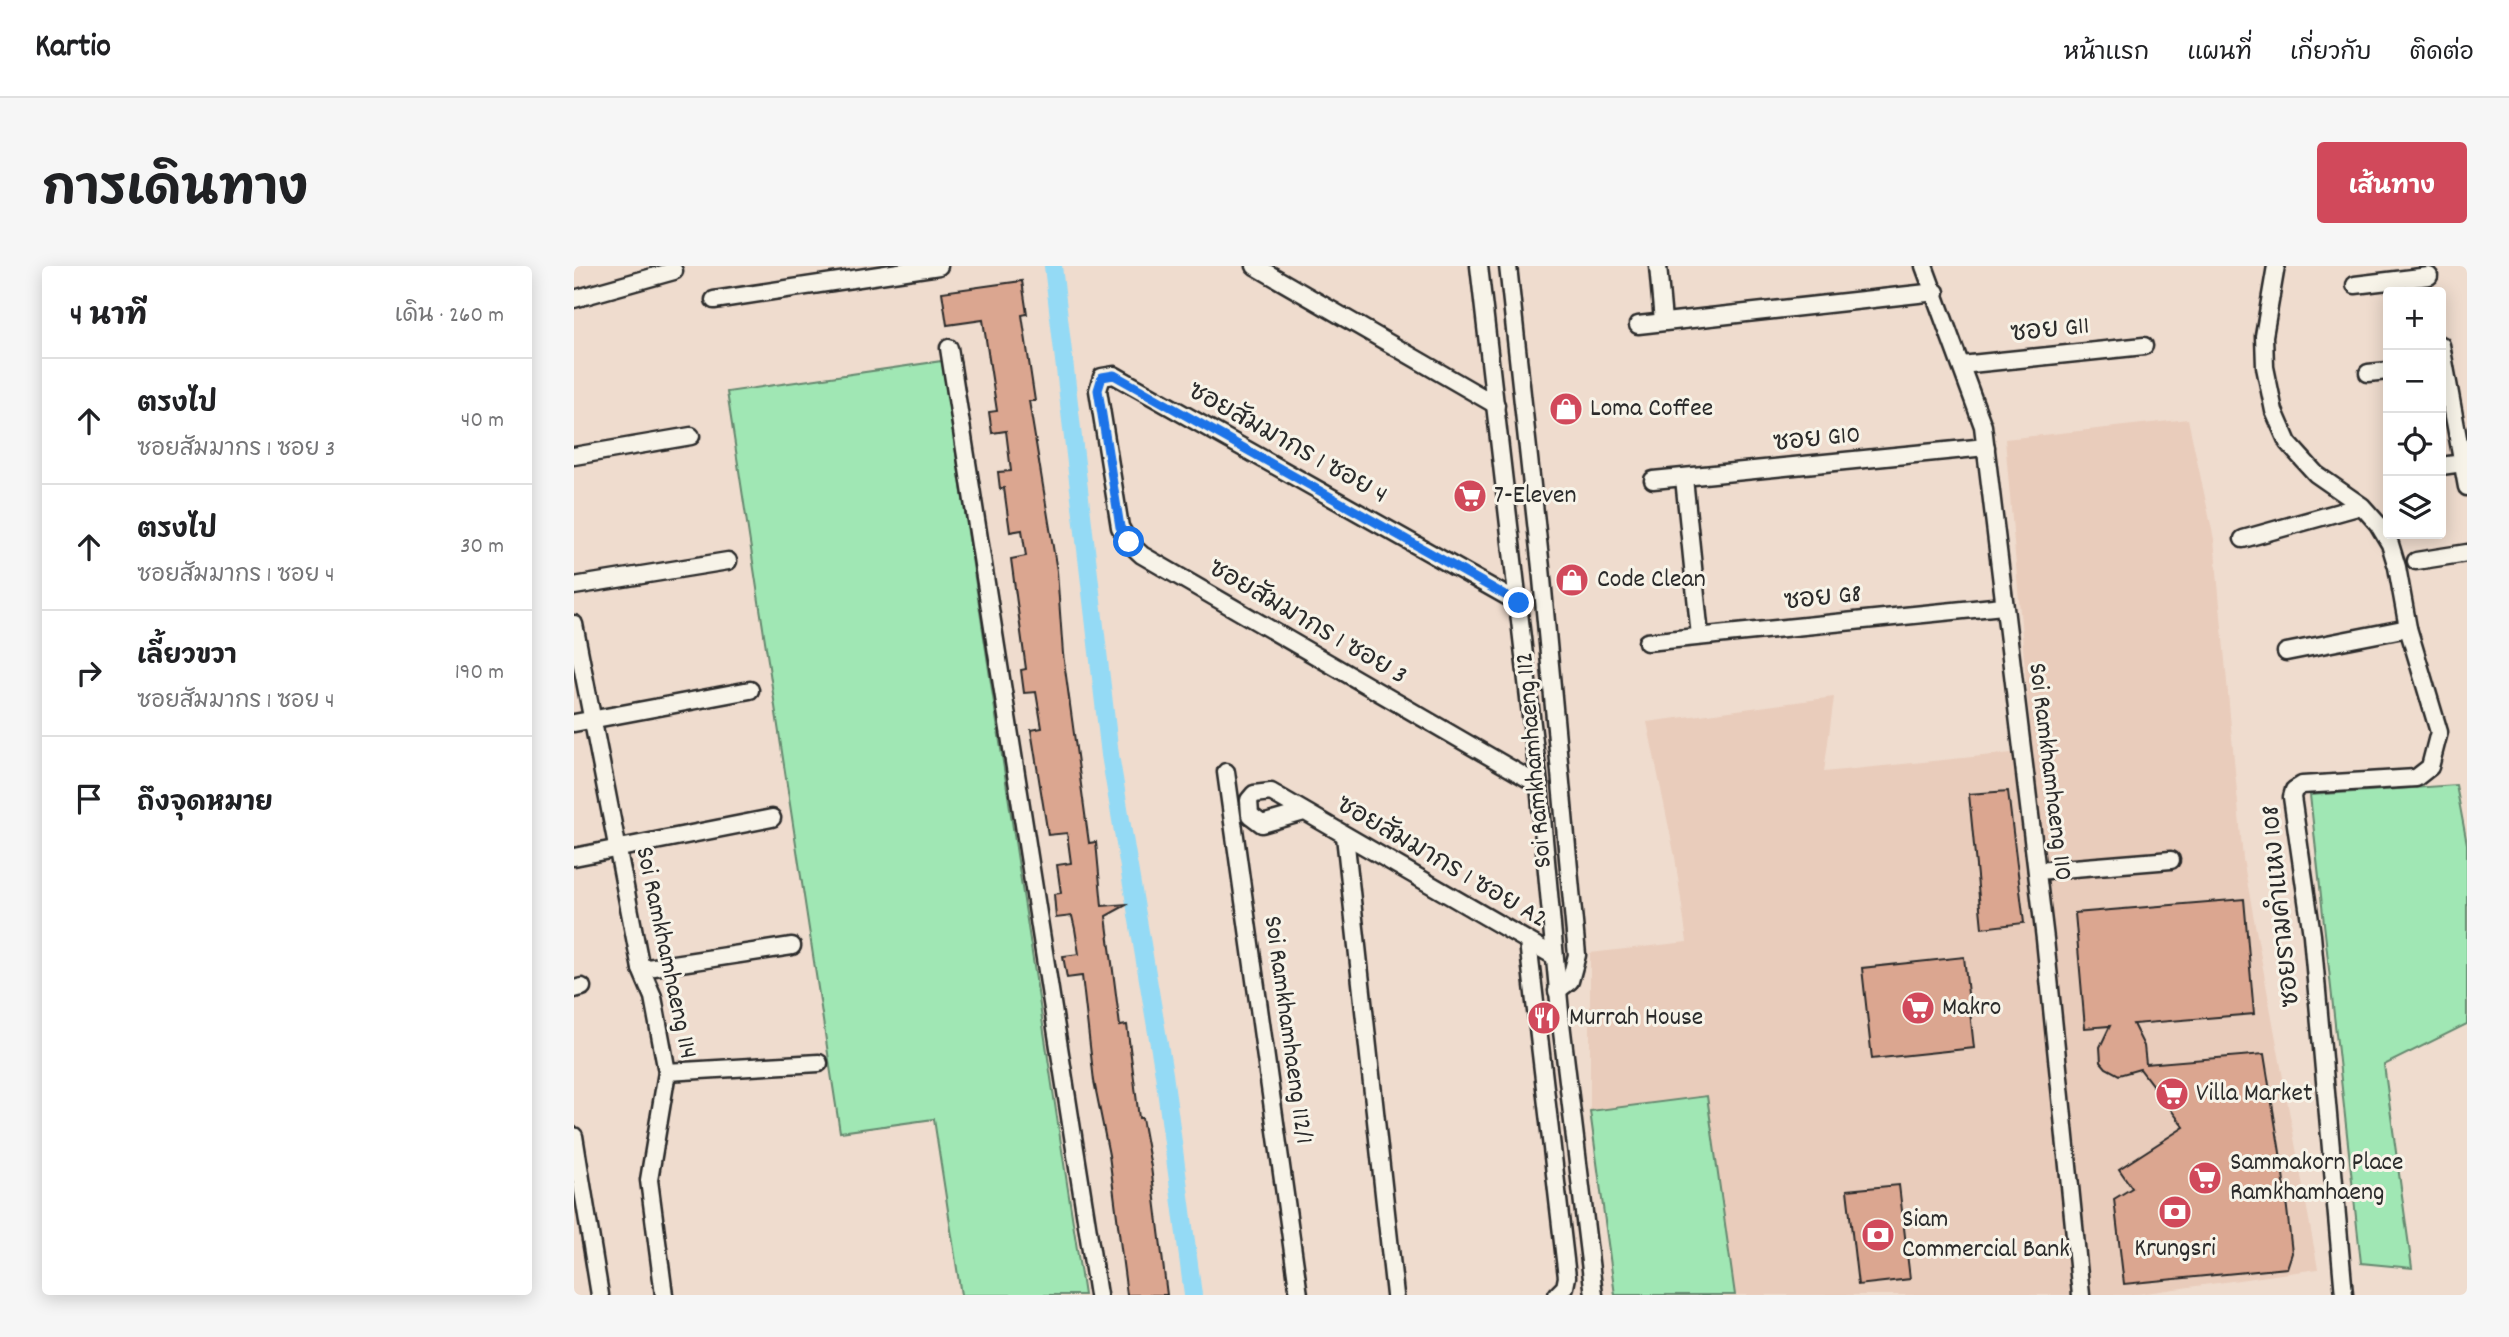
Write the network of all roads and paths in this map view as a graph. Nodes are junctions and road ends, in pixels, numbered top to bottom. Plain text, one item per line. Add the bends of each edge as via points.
1 (1255, 266) edge
2 (1479, 266) edge
3 (1508, 266) edge
4 (1658, 266) edge
5 (1924, 266) edge
6 (2276, 266) edge
7 (939, 267) edge
8 (674, 271) dead end
9 (2428, 271) edge
10 (2356, 285) dead end
11 (1936, 292) junction
12 (574, 299) edge
13 (713, 300) dead end
14 (1663, 321) junction
15 (1638, 325) dead end
16 (2144, 346) dead end
17 (949, 348) dead end
18 (1961, 365) junction
19 (2383, 372) edge
20 (2368, 373) dead end
21 (2446, 384) edge
22 (1496, 405) junction
23 (691, 436) dead end
24 (1986, 447) junction
25 (574, 456) edge
26 (1109, 458) joint
27 (2463, 463) junction
28 (2446, 465) edge
29 (1684, 478) junction
30 (1653, 480) dead end
31 (2467, 487) edge
32 (2361, 506) junction
33 (2243, 539) dead end
34 (2467, 553) edge
35 (728, 561) dead end
36 (2416, 561) dead end
37 (1541, 568) junction
38 (1516, 572) junction
39 (574, 586) edge
40 (1519, 603) junction
41 (2003, 606) junction
42 (574, 624) edge
43 (2408, 628) junction
44 (1700, 636) junction
45 (1647, 642) dead end
46 (2286, 652) dead end
47 (750, 690) dead end
48 (594, 719) junction
49 (574, 723) edge
50 (1226, 772) dead end
51 (1539, 785) junction
52 (1304, 812) dead end
53 (1565, 815) junction
54 (772, 818) dead end
55 (1542, 821) junction
56 (1345, 836) junction
57 (618, 851) junction
58 (574, 857) edge
59 (2171, 860) dead end
60 (2037, 871) junction
61 (1528, 942) junction
62 (792, 946) dead end
63 (1554, 956) junction
64 (641, 969) junction
65 (1557, 991) junction
66 (818, 1063) dead end
67 (667, 1073) junction
68 (574, 1136) edge
69 (600, 1295) edge
70 (664, 1295) edge
71 (1098, 1295) edge
72 (1299, 1295) edge
73 (1395, 1295) edge
74 (1557, 1295) edge
75 (1594, 1295) edge
76 (2081, 1295) edge
77 (2344, 1295) edge

1 - 22 street
2 - 22 street, Soi Ramkhamhaeng 112
3 - 37 street, Soi Ramkhamhaeng 112
4 - 14 street
5 - 11 street, Soi Ramkhamhaeng 110
6 - 32 street, ซอยรามคำแหง 108 via 2264,336 2274,411 2288,443 2316,474
7 - 13 street
8 - 12 street
9 - 10 street
11 - 14 street
11 - 18 street, Soi Ramkhamhaeng 110
14 - 15 street
16 - 18 street, ซอย G11
17 - 71 street
18 - 24 street, Soi Ramkhamhaeng 110
19 - 20 street
21 - 27 street
22 - 38 street, Soi Ramkhamhaeng 112
23 - 25 street
24 - 29 street, ซอย G10
24 - 41 street, Soi Ramkhamhaeng 110
26 - 40 street, ซอยสัมมากร 1 ซอย 4 via 1098,390 1102,377 1114,375
26 - 51 street, ซอยสัมมากร 1 ซอย 3 via 1120,527 1142,555
27 - 28 street
27 - 31 street
29 - 30 street, ซอย G10
29 - 44 street
32 - 33 street
32 - 43 street, ซอยรามคำแหง 108 via 2390,544
34 - 36 street
35 - 39 street
37 - 38 street
37 - 53 street, Soi Ramkhamhaeng 112
38 - 40 street, Soi Ramkhamhaeng 112
40 - 51 street, Soi Ramkhamhaeng 112
41 - 44 street, ซอย G8
41 - 60 street, Soi Ramkhamhaeng 110
42 - 48 street, Soi Ramkhamhaeng 114
43 - 46 street
43 - 77 street, ซอยรามคำแหง 108 via 2439,732 2430,767 2416,778 2302,785 2292,797 2312,935
44 - 45 street, ซอย G8
47 - 48 street
48 - 49 street
48 - 57 street, Soi Ramkhamhaeng 114
50 - 72 street, Soi Ramkhamhaeng 112/1
51 - 55 street, Soi Ramkhamhaeng 112
52 - 56 street, ซอยสัมมากร 1 ซอย A2
53 - 55 street
53 - 65 street, Soi Ramkhamhaeng 112 via 1577,955 1570,981
54 - 57 street
55 - 63 street, Soi Ramkhamhaeng 112
56 - 61 street, ซอยสัมมากร 1 ซอย A2
56 - 73 street
57 - 58 street
57 - 64 street, Soi Ramkhamhaeng 114
59 - 60 street
60 - 76 street, Soi Ramkhamhaeng 110
61 - 63 street, ซอยสัมมากร 1 ซอย A2
61 - 74 street via 1567,1277
62 - 64 street
63 - 65 street, Soi Ramkhamhaeng 112
64 - 67 street, Soi Ramkhamhaeng 114 via 653,997
65 - 75 street, Soi Ramkhamhaeng 112
66 - 67 street
67 - 70 street, Soi Ramkhamhaeng 114 via 649,1181
68 - 69 street

